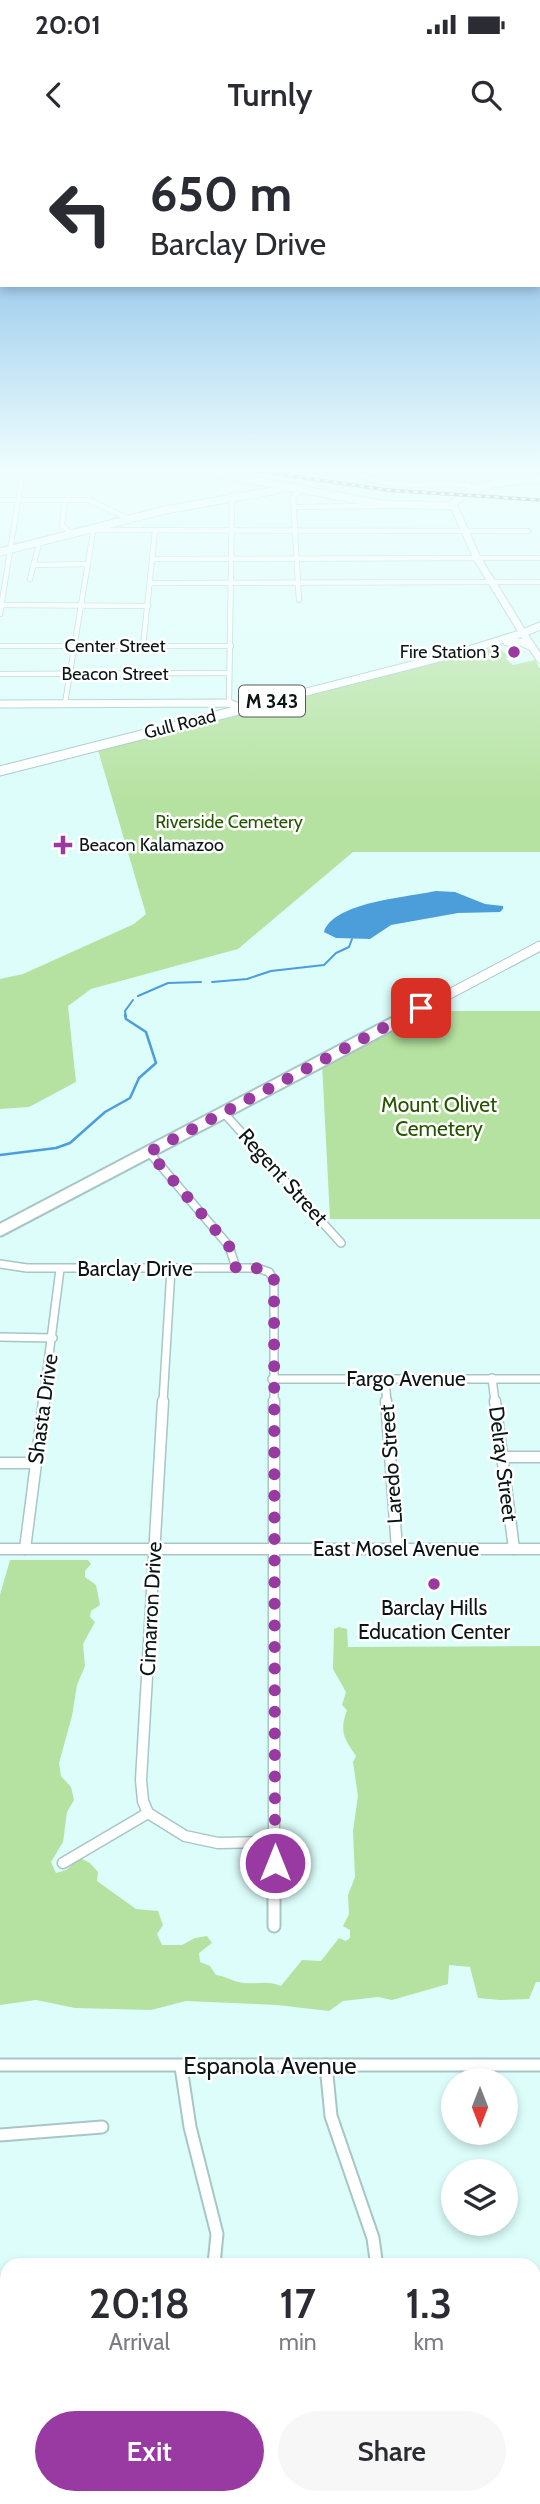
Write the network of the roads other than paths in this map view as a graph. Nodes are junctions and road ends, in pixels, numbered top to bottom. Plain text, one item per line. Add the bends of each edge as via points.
1 (5, 579) edge
2 (86, 579) edge
3 (150, 579) edge
4 (229, 579) edge
5 (489, 579) edge
6 (296, 582) junction
7 (491, 582) junction
8 (540, 582) edge
9 (150, 583) junction
10 (229, 583) junction
11 (299, 600) dead end
12 (2, 605) junction
13 (82, 606) junction
14 (148, 606) junction
15 (0, 614) edge
16 (540, 626) edge
17 (523, 633) junction
18 (489, 645) junction
19 (0, 646) edge
20 (75, 646) junction
21 (144, 646) junction
22 (230, 646) junction
23 (532, 647) junction
24 (540, 659) edge
25 (229, 673) junction
26 (0, 674) edge
27 (70, 674) junction
28 (229, 703) junction
29 (0, 704) edge
30 (65, 704) junction
31 (241, 708) junction
32 (0, 771) edge
33 (540, 946) edge
34 (223, 1112) junction
35 (149, 1152) junction
36 (0, 1230) edge
37 (341, 1242) dead end
38 (0, 1264) edge
39 (236, 1268) junction
40 (60, 1269) junction
41 (171, 1269) junction
42 (0, 1337) edge
43 (52, 1338) junction
44 (492, 1378) junction
45 (272, 1379) junction
46 (540, 1379) edge
47 (385, 1380) junction
48 (501, 1457) junction
49 (540, 1457) edge
50 (0, 1463) edge
51 (35, 1463) junction
52 (273, 1548) junction
53 (0, 1549) edge
54 (25, 1549) junction
55 (154, 1549) junction
56 (397, 1549) junction
57 (514, 1549) junction
58 (540, 1549) edge
59 (148, 1813) junction
60 (275, 1842) junction
61 (63, 1863) dead end
62 (274, 1926) dead end
63 (540, 2064) edge
64 (0, 2065) edge
65 (326, 2065) junction
66 (181, 2067) junction
67 (102, 2127) dead end
68 (0, 2135) edge
69 (215, 2258) edge
70 (376, 2258) edge

1 - 12 street
2 - 13 street
3 - 9 street
4 - 10 street
5 - 7 street
6 - 7 street
6 - 10 street
6 - 11 street
7 - 8 street
7 - 17 street
9 - 10 street
9 - 14 street
10 - 22 street
12 - 13 street
12 - 15 street
13 - 14 street
13 - 20 street
14 - 21 street
16 - 17 street, Gull Road
17 - 18 street, Gull Road / M 343
17 - 23 street
18 - 23 street via 515,642
18 - 31 street, Gull Road / M 343
19 - 20 street, Center Street
20 - 21 street, Center Street
20 - 27 street
21 - 22 street, Center Street
22 - 25 street
23 - 24 street
25 - 27 street, Beacon Street
25 - 28 street
26 - 27 street, Beacon Street
27 - 30 street
28 - 30 street
28 - 31 street
29 - 30 street
31 - 32 street, Gull Road / M 343
33 - 34 street
34 - 35 street
34 - 37 street, Regent Street
35 - 36 street
35 - 39 street via 229,1246
38 - 40 street, Barclay Drive
39 - 41 street, Barclay Drive
39 - 45 street, Barclay Drive via 262,1269 274,1280
40 - 41 street, Barclay Drive
40 - 43 street, Shasta Drive
41 - 55 street, Cimarron Drive
42 - 43 street
43 - 51 street, Shasta Drive
44 - 46 street, Fargo Avenue
44 - 47 street, Fargo Avenue
44 - 48 street, Delray Street
45 - 47 street, Fargo Avenue
45 - 52 street
47 - 56 street, Laredo Street
48 - 49 street
48 - 57 street, Delray Street
50 - 51 street
51 - 54 street, Shasta Drive
52 - 55 street, East Mosel Avenue
52 - 56 street, East Mosel Avenue
52 - 60 street
53 - 54 street, East Mosel Avenue
54 - 55 street, East Mosel Avenue
55 - 59 street, Cimarron Drive via 141,1780
56 - 57 street, East Mosel Avenue
57 - 58 street, East Mosel Avenue
59 - 60 street via 169,1829 201,1840
59 - 61 street
60 - 62 street
63 - 65 street, Espanola Avenue
64 - 66 street, Espanola Avenue
65 - 66 street, Espanola Avenue
65 - 70 street via 327,2101
66 - 69 street via 190,2127 217,2234
67 - 68 street

